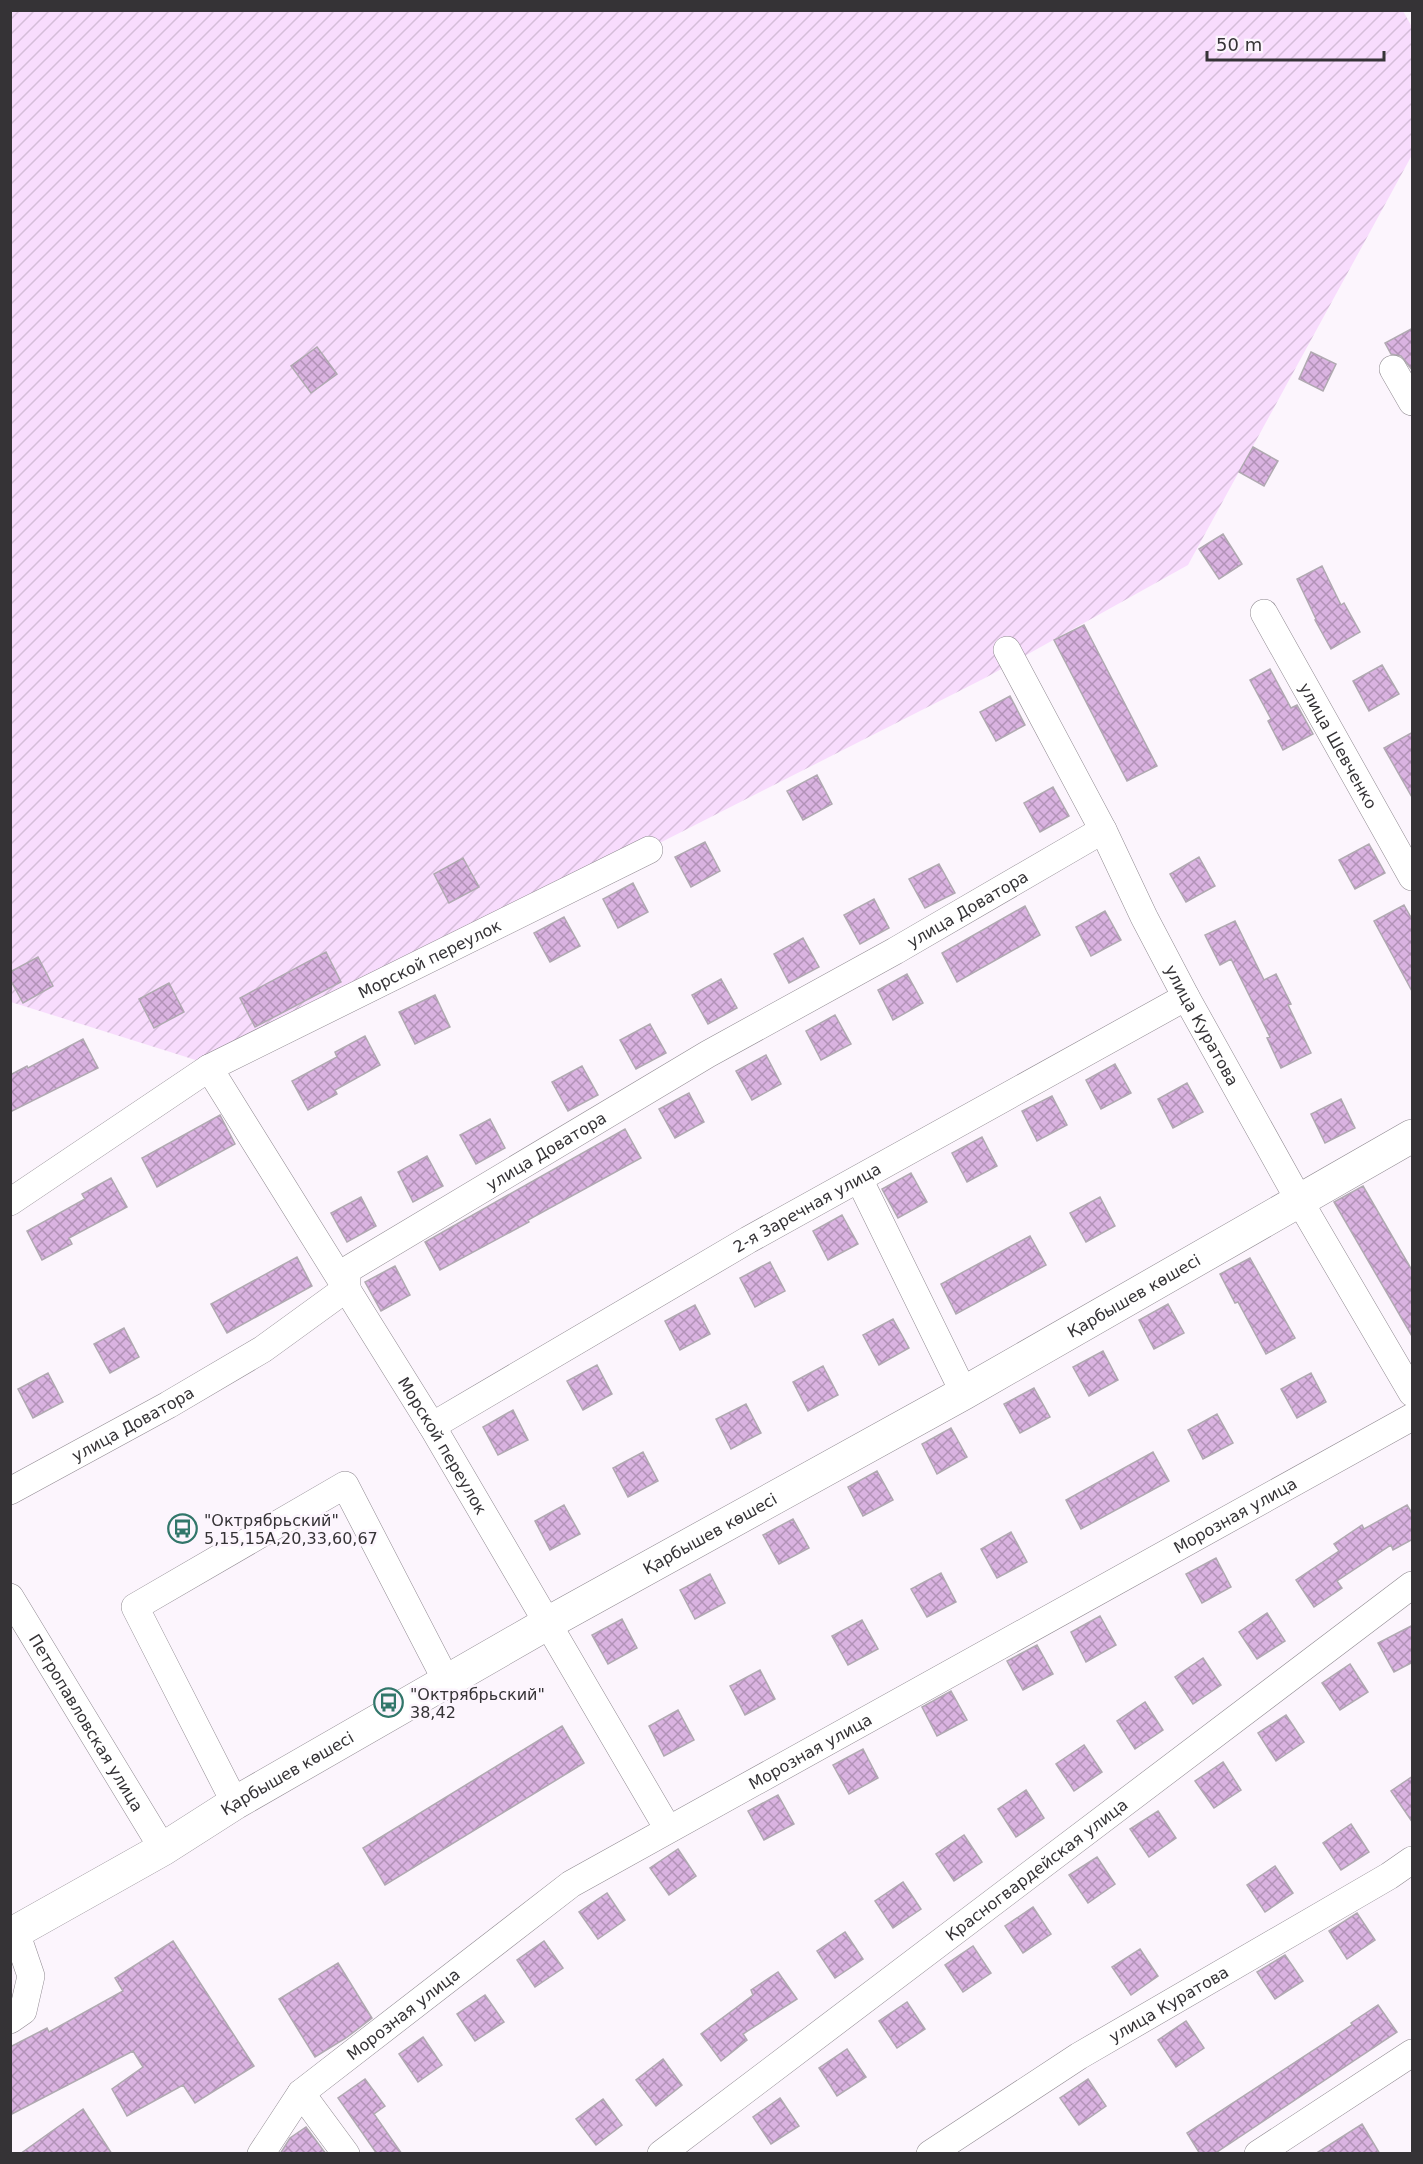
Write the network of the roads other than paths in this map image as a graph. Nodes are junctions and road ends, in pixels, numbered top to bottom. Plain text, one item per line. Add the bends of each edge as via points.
1 (1393, 369) dead end
2 (1413, 402) edge
3 (1264, 613) dead end
4 (1007, 650) dead end
5 (1102, 830) junction
6 (649, 850) dead end
7 (1413, 877) edge
8 (1186, 997) junction
9 (209, 1068) junction
10 (1413, 1136) edge
11 (859, 1179) junction
12 (1299, 1200) junction
13 (10, 1202) edge
14 (347, 1288) junction
15 (964, 1393) junction
16 (1413, 1393) edge
17 (1413, 1417) edge
18 (432, 1426) junction
19 (10, 1491) edge
20 (1413, 1585) edge
21 (10, 1598) edge
22 (548, 1623) junction
23 (447, 1682) junction
24 (235, 1803) junction
25 (668, 1829) junction
26 (162, 1849) junction
27 (1413, 1860) edge
28 (13, 1934) edge
29 (10, 2020) edge
30 (1413, 2053) edge
31 (301, 2093) junction
32 (261, 2154) edge
33 (346, 2154) edge
34 (661, 2154) edge
35 (930, 2154) edge
36 (1258, 2154) edge

1 - 2 street
3 - 7 street, улица Шевченко
4 - 5 street, улица Куратова
5 - 8 street, улица Куратова
5 - 14 street, улица Доватора via 708,1054 347,1270
6 - 9 street, Морской переулок
8 - 11 street, 2-я Заречная улица
8 - 12 street, улица Куратова
9 - 13 street, Морской переулок
9 - 14 street, Морской переулок
10 - 12 main road, Қарбышев көшесі
11 - 15 street
11 - 18 street, 2-я Заречная улица
12 - 15 main road, Қарбышев көшесі
12 - 16 street, улица Куратова
14 - 18 street, Морской переулок
14 - 19 street, улица Доватора via 263,1349
15 - 22 main road, Қарбышев көшесі
17 - 25 street, Морозная улица
18 - 22 street, Морской переулок
20 - 34 street, Красногвардейская улица
21 - 26 street, Петропавловская улица
22 - 23 main road, Қарбышев көшесі
22 - 25 street, Морской переулок
23 - 24 main road, Қарбышев көшесі
23 - 24 street via 345,1485 135,1607
24 - 26 main road, Қарбышев көшесі
25 - 31 street, Морозная улица via 571,1884
26 - 28 main road, Қарбышев көшесі
27 - 35 street, улица Куратова via 1079,2056
28 - 29 street via 31,1976 23,2011
30 - 36 street
31 - 32 street, Морозная улица
31 - 33 street

